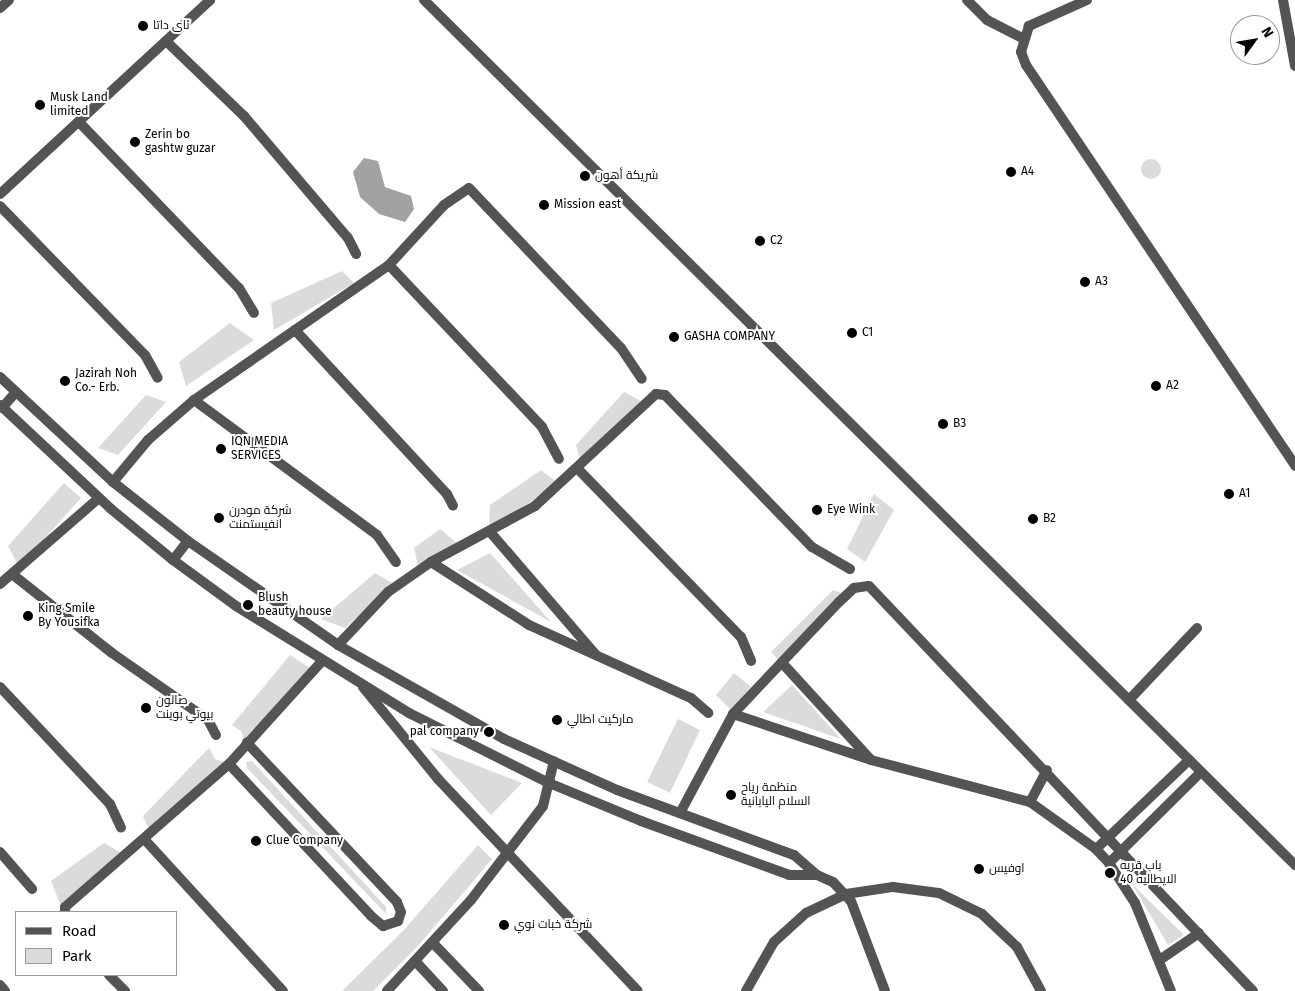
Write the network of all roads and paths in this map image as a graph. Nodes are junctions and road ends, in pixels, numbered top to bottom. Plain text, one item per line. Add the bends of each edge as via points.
1 (9, 0) edge
2 (210, 0) edge
3 (424, 0) edge
4 (967, 0) edge
5 (1087, 0) edge
6 (1283, 0) edge
7 (0, 8) edge
8 (1022, 38) junction
9 (166, 41) junction
10 (1295, 66) edge
11 (79, 122) junction
12 (0, 194) edge
13 (0, 206) edge
14 (356, 254) dead end
15 (389, 265) junction
16 (254, 313) dead end
17 (295, 330) junction
18 (0, 377) edge
19 (158, 378) dead end
20 (642, 380) dead end
21 (16, 392) junction
22 (194, 400) junction
23 (1, 407) edge
24 (559, 459) dead end
25 (1295, 466) edge
26 (577, 468) junction
27 (113, 482) junction
28 (99, 498) junction
29 (453, 506) dead end
30 (491, 533) junction
31 (188, 541) junction
32 (174, 560) junction
33 (396, 562) dead end
34 (431, 562) junction
35 (850, 569) dead end
36 (12, 574) junction
37 (0, 584) edge
38 (1197, 628) dead end
39 (338, 645) junction
40 (600, 659) junction
41 (322, 661) junction
42 (752, 661) dead end
43 (784, 665) junction
44 (359, 682) junction
45 (0, 687) edge
46 (1129, 700) junction
47 (708, 713) dead end
48 (733, 714) junction
49 (216, 735) dead end
50 (247, 743) junction
51 (871, 760) junction
52 (1189, 760) junction
53 (554, 761) junction
54 (229, 764) junction
55 (1047, 770) junction
56 (1201, 772) junction
57 (550, 783) junction
58 (1030, 802) junction
59 (680, 813) junction
60 (121, 828) dead end
61 (1110, 836) junction
62 (146, 841) junction
63 (1096, 849) junction
64 (1123, 849) junction
65 (508, 851) junction
66 (0, 852) edge
67 (1109, 863) junction
68 (1295, 865) edge
69 (817, 875) junction
70 (32, 889) dead end
71 (846, 894) junction
72 (65, 911) edge
73 (1199, 934) junction
74 (434, 944) junction
75 (1161, 959) junction
76 (417, 963) junction
77 (110, 976) edge
78 (0, 986) edge
79 (5, 991) edge
80 (125, 991) edge
81 (283, 991) edge
82 (387, 991) edge
83 (443, 991) edge
84 (479, 991) edge
85 (638, 991) edge
86 (746, 991) edge
87 (885, 991) edge
88 (1041, 991) edge
89 (1171, 991) edge
90 (1253, 991) edge

1 - 7 street
2 - 9 street
3 - 46 street
4 - 8 street via 987,20
5 - 8 street via 1040,17
6 - 10 street
8 - 25 street via 1026,65
9 - 11 street
9 - 14 street via 244,116 348,238
11 - 12 street
11 - 16 street via 239,288
13 - 19 street via 145,355
15 - 17 street
15 - 20 street via 460,191 474,190 621,348
15 - 24 street via 542,427
17 - 22 street
17 - 29 street via 447,494
18 - 21 street
21 - 23 street
21 - 27 street
22 - 27 street via 148,440
22 - 33 street via 377,535
23 - 28 street
26 - 30 street via 535,506
26 - 35 street via 646,400 665,395 812,546
26 - 42 street via 741,637
27 - 31 street
28 - 32 street
28 - 36 street
30 - 34 street
30 - 40 street
31 - 32 street
31 - 39 street
32 - 41 street
34 - 39 street via 388,592
34 - 40 street via 529,625
36 - 37 street
36 - 49 street via 112,653 208,720
38 - 46 street
39 - 53 street via 430,700
40 - 47 street via 691,698
41 - 44 street
41 - 50 street
43 - 48 street
43 - 51 street
43 - 55 street via 854,588 869,586
44 - 57 street via 418,718
44 - 65 street via 438,779
45 - 60 street via 110,804
46 - 52 street
48 - 51 street
48 - 59 street
50 - 54 street
50 - 54 street via 397,902 401,912 398,921 386,926 371,916
51 - 58 street
52 - 56 street
52 - 61 street
53 - 57 street
53 - 59 street
54 - 62 street
55 - 58 street
55 - 61 street
56 - 64 street
56 - 68 street
57 - 65 street via 543,806
57 - 69 street via 789,875
58 - 63 street
59 - 69 street via 794,855
61 - 63 street
61 - 64 street
62 - 72 street via 65,907
62 - 81 street
63 - 67 street
64 - 67 street
64 - 73 street
65 - 74 street
65 - 85 street
66 - 70 street
67 - 75 street via 1135,903
69 - 71 street
71 - 86 street via 789,926 761,960
71 - 87 street
71 - 88 street via 893,886 940,893 962,902 1001,929 1017,947
73 - 75 street
73 - 90 street
74 - 76 street
74 - 84 street
75 - 89 street
76 - 82 street
76 - 83 street
77 - 80 street
78 - 79 street

